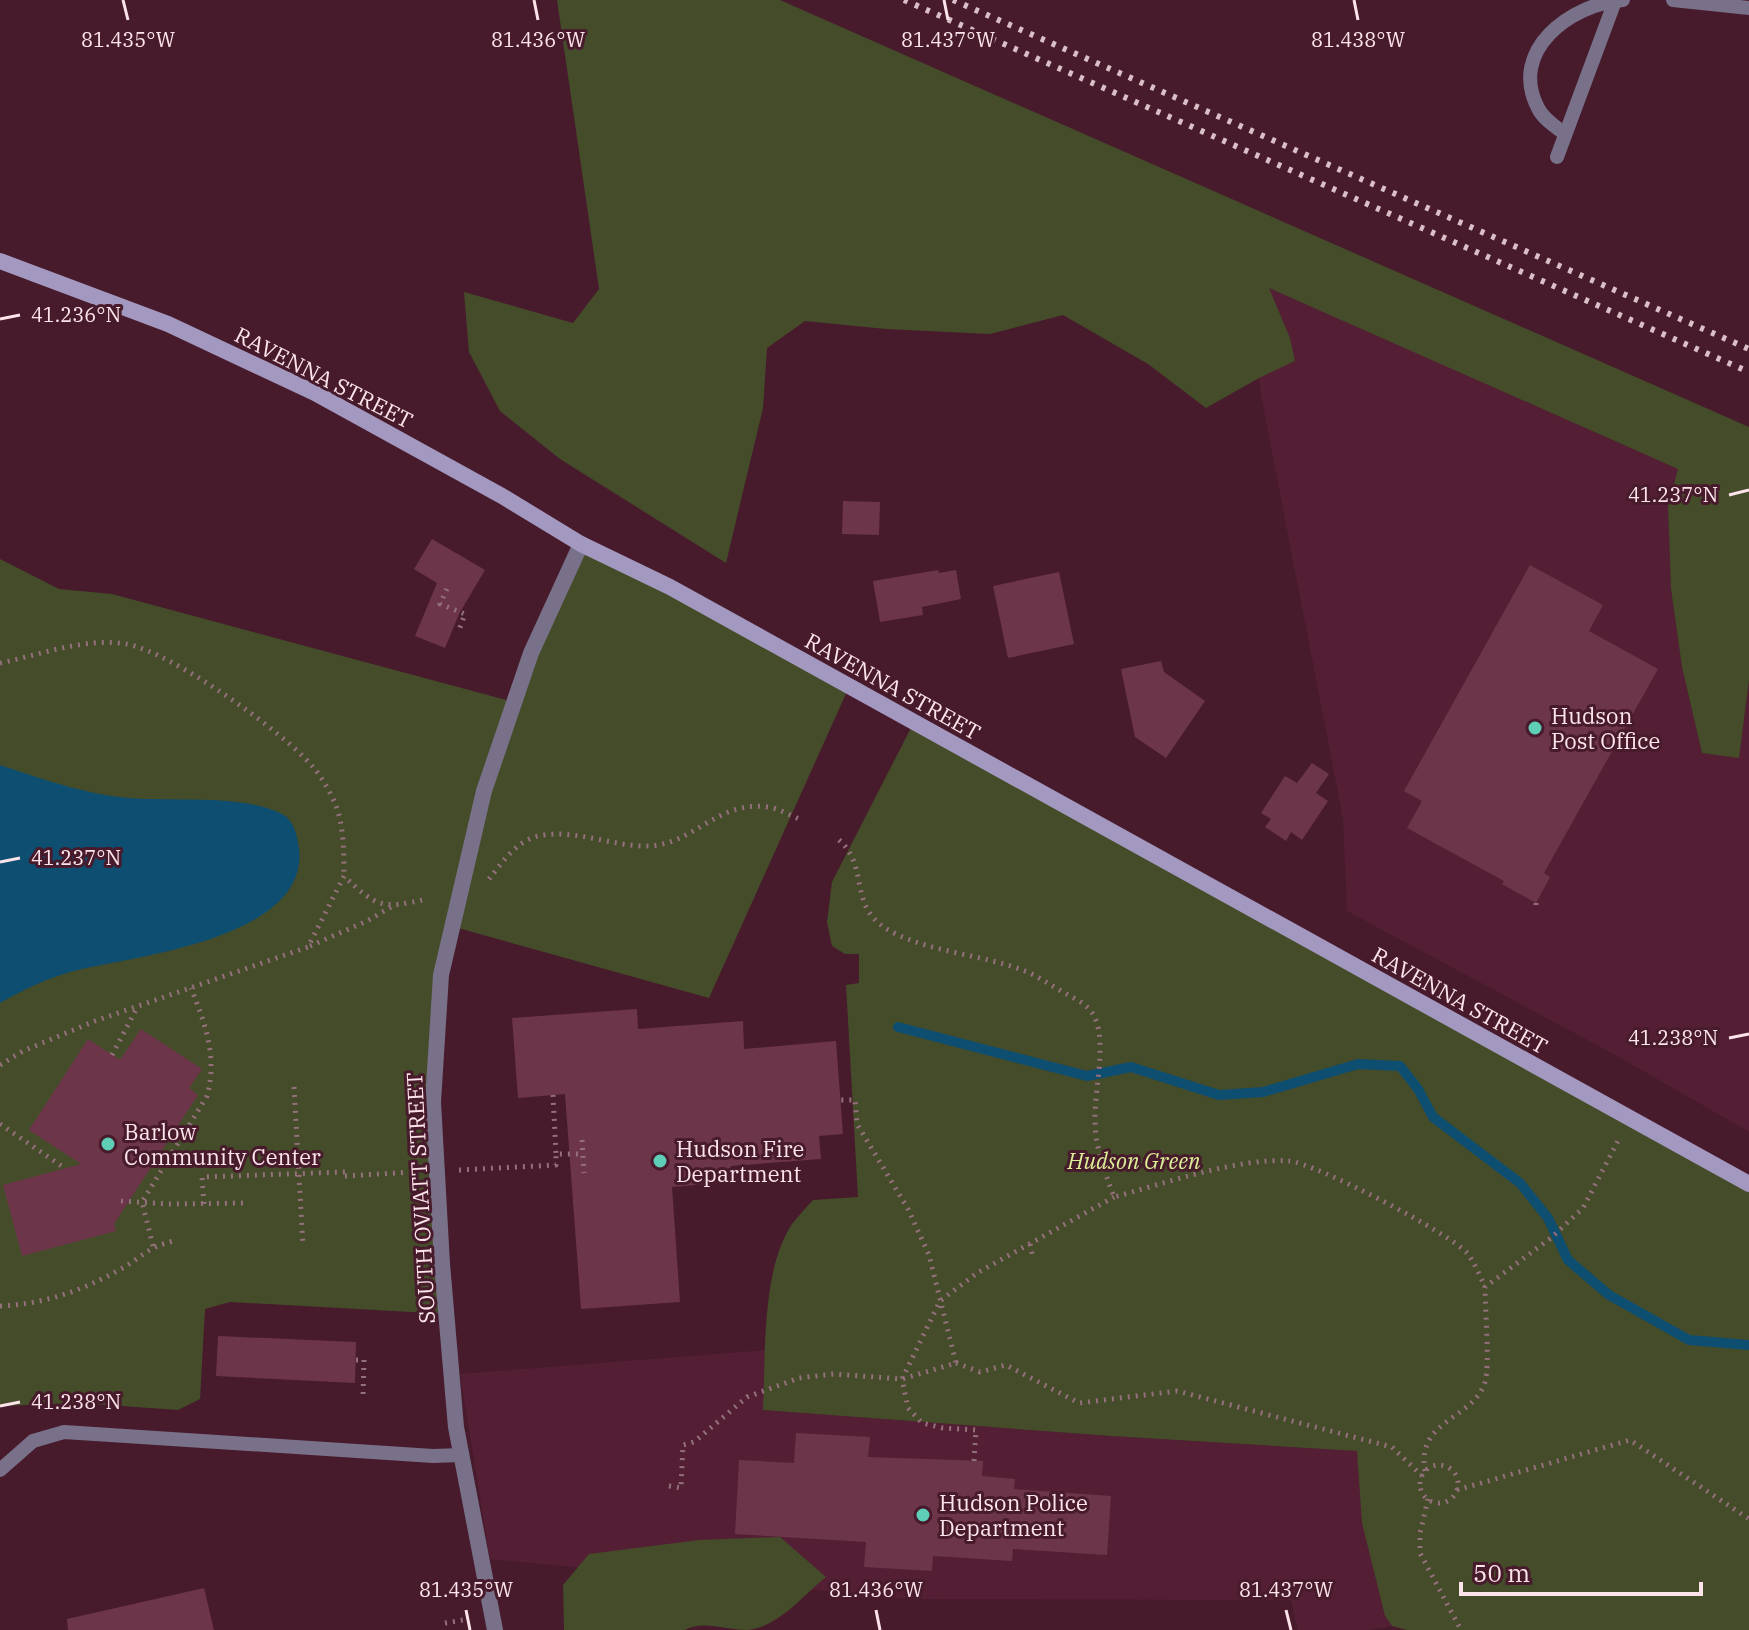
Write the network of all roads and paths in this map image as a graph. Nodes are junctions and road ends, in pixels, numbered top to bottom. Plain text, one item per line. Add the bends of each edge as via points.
1 (1623, 0) edge
2 (1673, 0) edge
3 (1615, 1) edge
4 (1749, 8) edge
5 (1565, 134) junction
6 (1557, 157) dead end
7 (0, 261) edge
8 (581, 544) junction
9 (447, 589) dead end
10 (459, 630) dead end
11 (0, 663) edge
12 (802, 820) dead end
13 (839, 840) dead end
14 (344, 876) junction
15 (487, 882) dead end
16 (427, 899) dead end
17 (392, 907) junction
18 (308, 947) junction
19 (191, 988) junction
20 (139, 1005) junction
21 (112, 1055) dead end
22 (0, 1065) edge
23 (294, 1087) dead end
24 (553, 1095) dead end
25 (841, 1100) dead end
26 (1629, 1119) junction
27 (0, 1124) edge
28 (582, 1140) dead end
29 (556, 1154) junction
30 (583, 1154) junction
31 (63, 1167) dead end
32 (437, 1171) junction
33 (299, 1173) junction
34 (584, 1173) dead end
35 (1749, 1184) edge
36 (1114, 1197) junction
37 (121, 1201) dead end
38 (142, 1202) junction
39 (243, 1203) dead end
40 (204, 1204) junction
41 (174, 1241) dead end
42 (1030, 1244) junction
43 (153, 1246) junction
44 (303, 1246) dead end
45 (1033, 1258) dead end
46 (1485, 1287) junction
47 (940, 1301) junction
48 (0, 1306) edge
49 (356, 1360) dead end
50 (956, 1363) junction
51 (902, 1379) junction
52 (363, 1398) dead end
53 (462, 1455) junction
54 (974, 1461) dead end
55 (0, 1470) edge
56 (1424, 1474) junction
57 (669, 1486) dead end
58 (1457, 1490) junction
59 (1428, 1499) junction
60 (1749, 1519) edge
61 (463, 1620) dead end
62 (445, 1623) dead end
63 (495, 1630) edge
64 (1461, 1630) edge

1 - 3 lane
2 - 4 lane
3 - 5 lane
3 - 5 lane via 1583,9 1552,29 1534,56 1531,91 1540,112
5 - 6 lane
7 - 8 street, RAVENNA STREET via 168,324 315,393
8 - 26 street, RAVENNA STREET via 670,587
8 - 32 street, SOUTH OVIATT STREET via 531,653 484,791 451,926 441,975 433,1102
9 - 10 path via 440,604 465,614
11 - 14 path via 91,643 127,644 167,659 266,723 314,767 336,805
12 - 15 path via 768,807 732,809 687,835 647,846 537,836 511,852
13 - 36 path via 852,857 869,916 880,926 1026,971 1088,1006 1099,1040 1099,1157
14 - 17 path via 374,902
14 - 18 path
16 - 17 path
17 - 18 path
18 - 19 path
19 - 20 path
19 - 38 path via 212,1059 207,1096
20 - 21 path
20 - 22 path
23 - 33 path
24 - 29 path
25 - 47 path via 855,1100 857,1124 929,1255
26 - 35 street, RAVENNA STREET
26 - 46 path via 1583,1208
27 - 31 path
28 - 30 path
29 - 30 path
29 - 32 path via 556,1165
30 - 34 path
32 - 33 path
32 - 53 street, SOUTH OVIATT STREET
33 - 40 path via 202,1177
33 - 44 path
36 - 42 path
36 - 46 path via 1235,1166 1290,1161 1331,1175 1467,1252
37 - 38 path
38 - 40 path
38 - 43 path
39 - 40 path
41 - 43 path
42 - 45 path
42 - 47 path
43 - 48 path via 76,1292 41,1303
46 - 56 path via 1485,1382 1430,1439 1424,1450
47 - 50 path
47 - 51 path
49 - 52 path via 364,1360
50 - 51 path
50 - 56 path via 980,1372 1006,1365 1079,1403 1177,1391 1392,1447
51 - 54 path via 908,1408 922,1423 976,1430
51 - 57 path via 819,1375 747,1397 694,1442 683,1445 681,1488
53 - 55 lane via 64,1432 33,1441
53 - 63 street, SOUTH OVIATT STREET
56 - 58 path via 1436,1465 1449,1467 1457,1477
56 - 59 path via 1421,1489
58 - 59 path via 1445,1502
58 - 60 path via 1630,1440
59 - 64 path via 1420,1553
61 - 62 path

